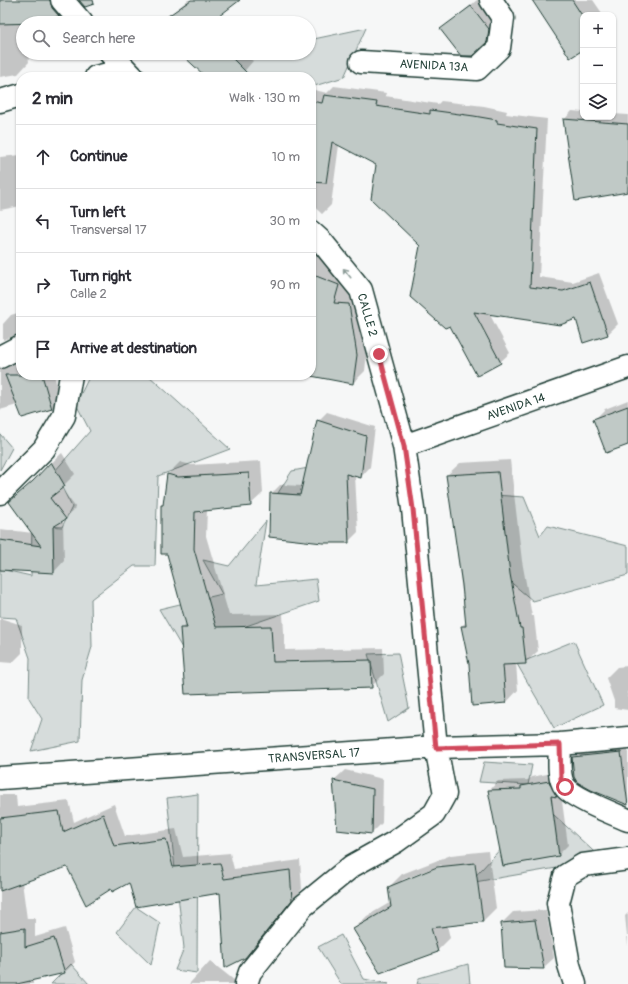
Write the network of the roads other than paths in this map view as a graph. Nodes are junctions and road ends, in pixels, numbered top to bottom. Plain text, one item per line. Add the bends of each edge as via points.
1 (62, 0) edge
2 (491, 0) edge
3 (76, 16) edge
4 (116, 60) edge
5 (361, 62) dead end
6 (127, 72) edge
7 (16, 97) edge
8 (0, 101) edge
9 (316, 237) edge
10 (16, 349) edge
11 (0, 357) edge
12 (628, 367) edge
13 (70, 380) edge
14 (404, 446) junction
15 (0, 493) edge
16 (628, 738) edge
17 (560, 744) junction
18 (436, 748) junction
19 (0, 778) edge
20 (628, 820) edge
21 (628, 859) edge
22 (246, 984) edge
23 (575, 984) edge

1 - 3 street
2 - 5 street, AVENIDA 13A via 503,18 499,48 477,69
4 - 6 street
7 - 8 street
14 -> 9 street, CALLE 2 via 360,290
10 - 11 street
12 - 14 street, AVENIDA 14
13 - 15 street via 64,416 44,449
14 - 18 street, CALLE 2 via 413,509
16 - 17 street, TRANSVERSAL 17
17 - 18 street, TRANSVERSAL 17
17 - 20 street via 561,779 565,787
18 - 19 street, TRANSVERSAL 17
18 - 22 street, CALLE 2 via 445,794 434,814 395,842 352,866 303,906 250,972
21 - 23 street via 583,865 565,876 558,903 569,966

